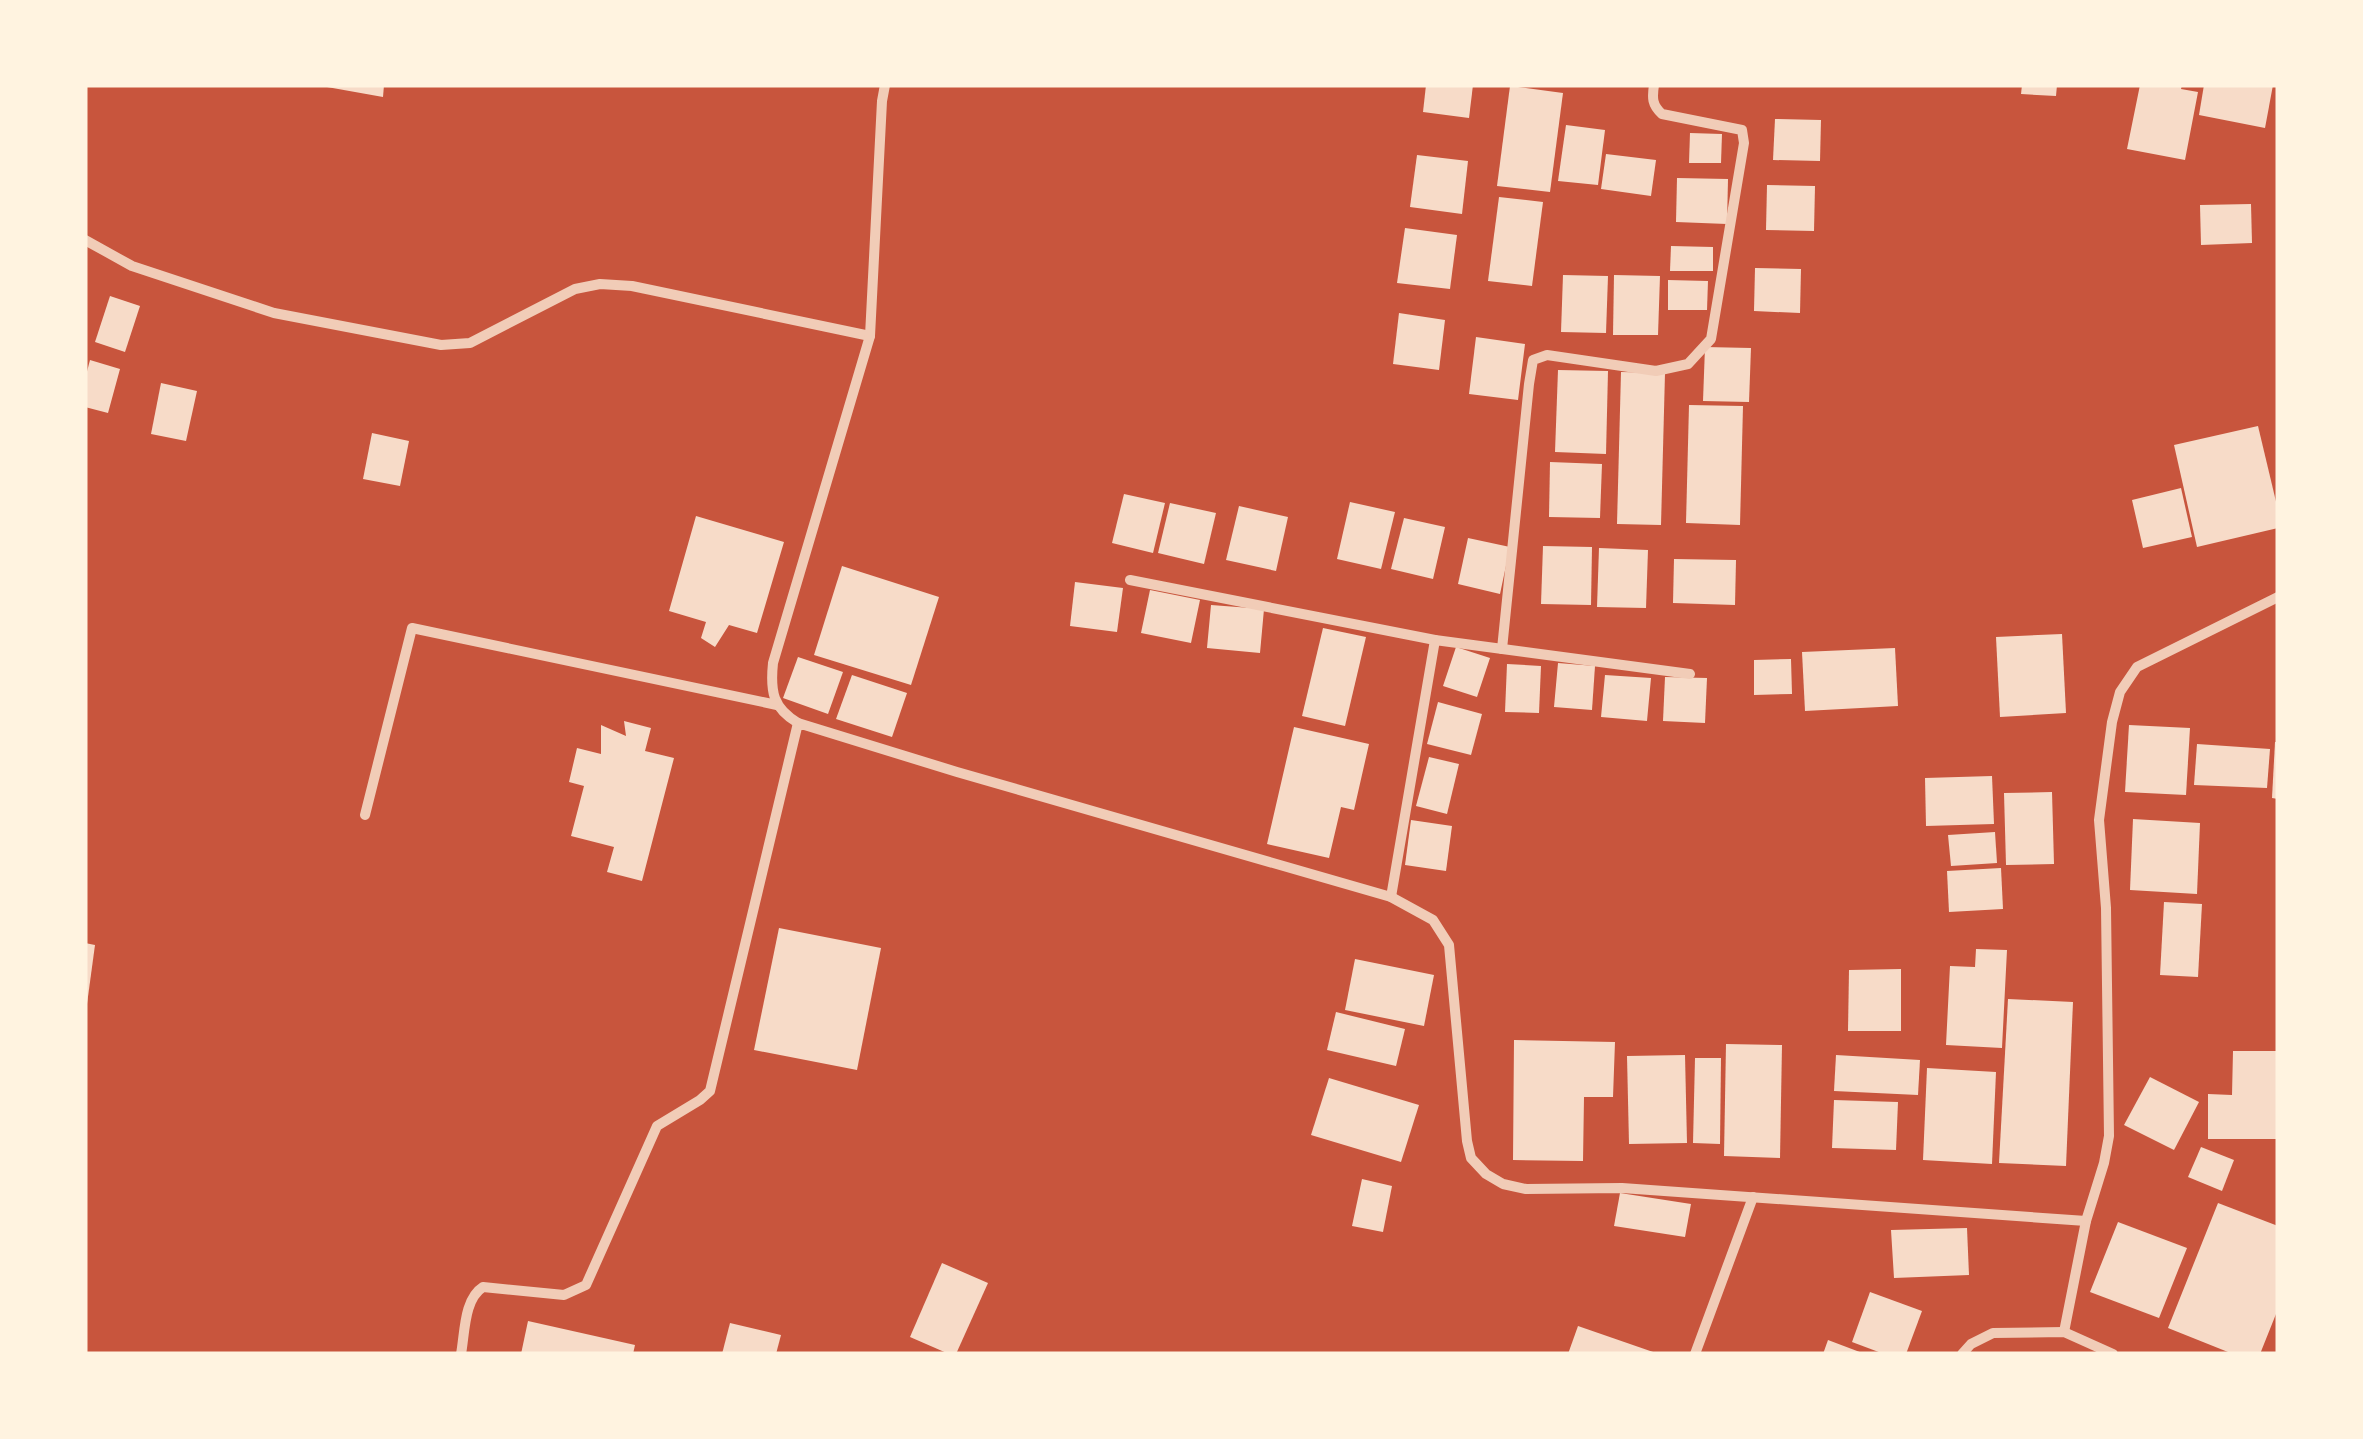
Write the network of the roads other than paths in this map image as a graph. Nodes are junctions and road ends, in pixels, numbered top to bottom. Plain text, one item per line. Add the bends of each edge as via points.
1 (885, 85) edge
2 (1654, 85) edge
3 (85, 240) edge
4 (870, 336) junction
5 (1130, 580) dead end
6 (2278, 597) edge
7 (1435, 640) junction
8 (1502, 649) junction
9 (1690, 674) dead end
10 (777, 706) junction
11 (798, 723) junction
12 (364, 815) dead end
13 (1391, 897) junction
14 (1753, 1197) junction
15 (2086, 1221) junction
16 (2064, 1332) junction
17 (462, 1354) edge
18 (1695, 1354) edge
19 (1962, 1354) edge
20 (2113, 1354) edge

1 - 4 street
2 - 8 street via 1654,107 1662,114 1742,130 1711,339 1688,364 1656,371 1547,354 1533,360
3 - 4 street via 132,266 274,312 441,344 470,343 575,288 600,284
4 - 10 street via 773,663
5 - 7 street
6 - 15 street via 2137,667 2120,692 2100,820 2109,1136
7 - 8 street
7 - 13 street
8 - 9 street
10 - 11 street
10 - 12 street via 412,628
11 - 13 street
11 - 17 street via 710,1090 657,1126 586,1285 564,1295 478,1288
13 - 14 street via 1433,920 1449,945 1466,1140 1486,1174 1526,1189
14 - 15 street
14 - 18 street
15 - 16 street
16 - 19 street via 1993,1334
16 - 20 street

